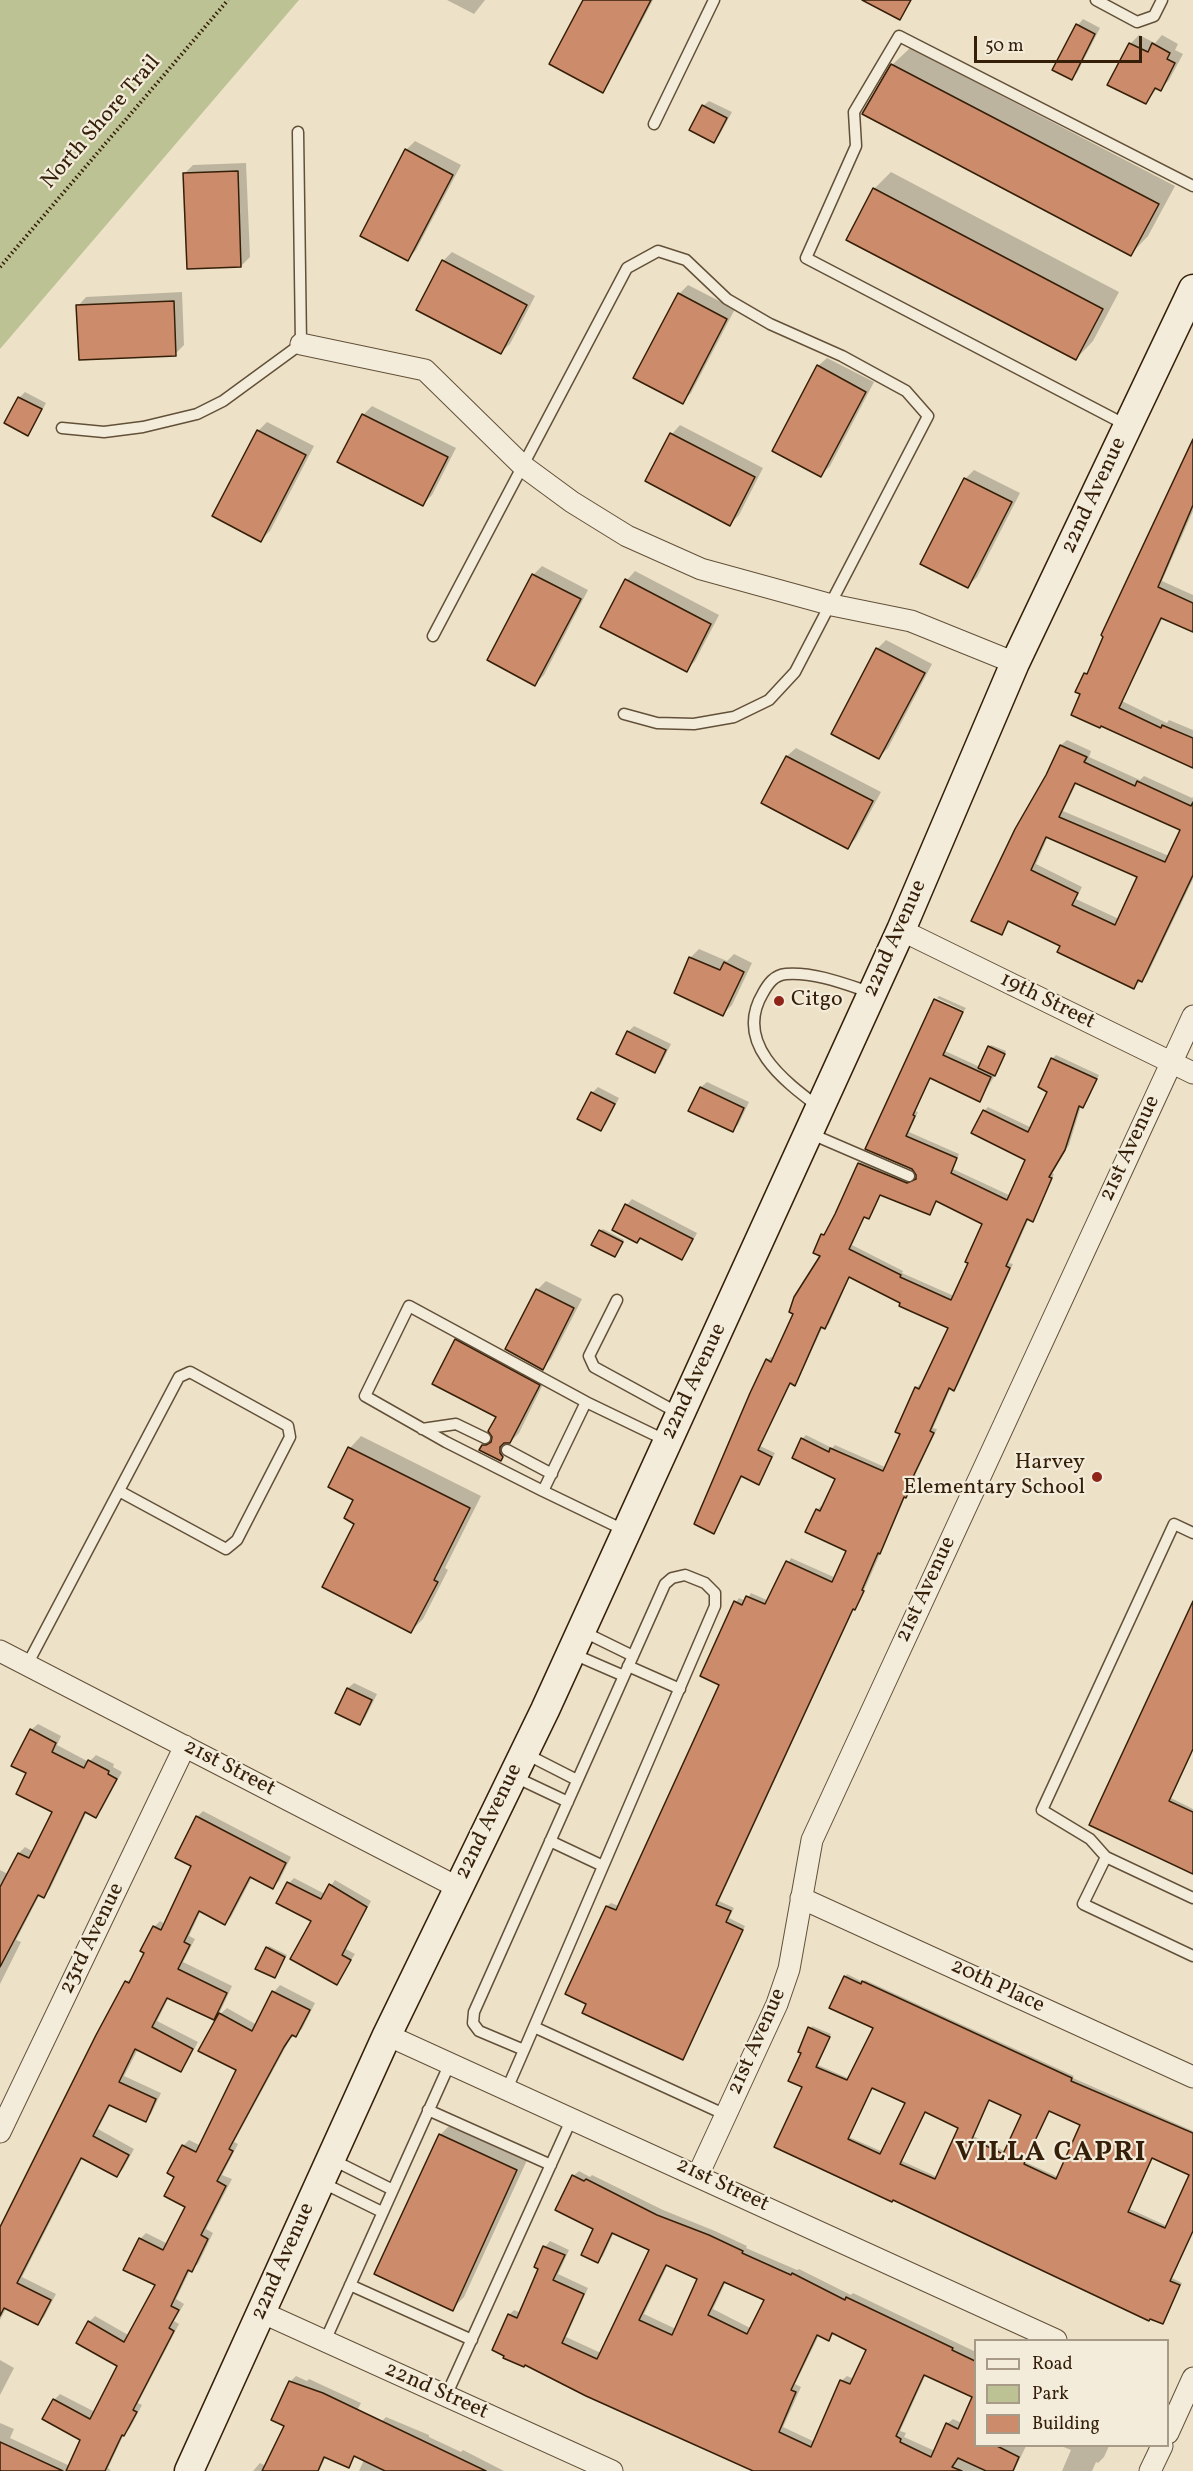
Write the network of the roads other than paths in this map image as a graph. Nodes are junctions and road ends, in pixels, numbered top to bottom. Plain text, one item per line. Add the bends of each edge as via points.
1 (714, 0) edge
2 (1096, 0) edge
3 (1162, 0) edge
4 (654, 124) dead end
5 (298, 132) dead end
6 (1193, 186) edge
7 (1193, 289) edge
8 (301, 344) junction
9 (1128, 426) junction
10 (62, 428) dead end
11 (523, 466) junction
12 (832, 604) junction
13 (434, 636) dead end
14 (1016, 663) junction
15 (624, 714) dead end
16 (901, 930) junction
17 (872, 993) junction
18 (1193, 1016) edge
19 (1171, 1063) junction
20 (1193, 1073) edge
21 (814, 1121) junction
22 (909, 1176) dead end
23 (616, 1300) dead end
24 (586, 1402) junction
25 (680, 1414) junction
26 (422, 1429) junction
27 (485, 1438) dead end
28 (668, 1442) junction
29 (507, 1450) dead end
30 (552, 1474) junction
31 (119, 1491) junction
32 (543, 1491) junction
33 (627, 1532) junction
34 (1193, 1533) edge
35 (576, 1642) junction
36 (0, 1651) edge
37 (27, 1665) junction
38 (628, 1666) junction
39 (680, 1689) junction
40 (185, 1746) junction
41 (518, 1764) junction
42 (577, 1780) junction
43 (567, 1802) junction
44 (550, 1841) junction
45 (1106, 1857) junction
46 (603, 1866) junction
47 (457, 1887) junction
48 (801, 1898) junction
49 (1193, 1898) edge
50 (1193, 1956) edge
51 (534, 2027) junction
52 (387, 2035) junction
53 (524, 2050) junction
54 (450, 2063) junction
55 (1193, 2077) edge
56 (507, 2089) junction
57 (428, 2110) junction
58 (726, 2115) junction
59 (572, 2118) junction
60 (0, 2132) edge
61 (550, 2165) junction
62 (326, 2170) junction
63 (698, 2175) junction
64 (393, 2190) junction
65 (382, 2212) junction
66 (350, 2285) junction
67 (261, 2312) junction
68 (1054, 2339) edge
69 (472, 2340) junction
70 (325, 2341) junction
71 (1193, 2378) edge
72 (446, 2396) junction
73 (1181, 2398) edge
74 (1169, 2428) edge
75 (1160, 2447) edge
76 (189, 2471) edge
77 (612, 2471) edge
78 (1150, 2471) edge

1 - 4 lane
2 - 3 lane via 1137,22 1154,16
5 - 8 lane
6 - 9 lane via 899,36 854,112 856,146 806,258
7 - 9 street, 22nd Avenue
8 - 10 lane via 223,401 196,414 104,432
8 - 11 street via 425,370
9 - 14 street, 22nd Avenue
11 - 12 street via 627,536 701,569
11 - 12 lane via 627,268 658,251 686,260 727,299 906,391 928,416
11 - 13 lane
12 - 14 street via 911,621
12 - 15 lane via 795,672 770,700 734,717 694,724 657,723
14 - 16 street, 22nd Avenue
16 - 17 street, 22nd Avenue
16 - 19 street, 19th Street
17 - 21 street, 22nd Avenue
17 - 21 lane via 833,980 784,974 772,979 754,1009 756,1038 766,1059
18 - 19 street, 21st Avenue
19 - 20 street, 19th Street
19 - 48 street, 21st Avenue via 812,1840
21 - 22 lane
21 - 25 street, 22nd Avenue
23 - 25 lane via 589,1356 594,1367
24 - 26 lane via 409,1306 365,1396
24 - 28 lane
24 - 30 lane
25 - 28 street, 22nd Avenue
26 - 27 lane via 456,1424
26 - 32 lane
28 - 33 street, 22nd Avenue
29 - 30 lane
30 - 32 lane
31 - 31 lane via 226,1549 237,1539 290,1437 288,1426 190,1372 179,1377
31 - 37 lane
32 - 33 lane
33 - 35 street, 22nd Avenue
34 - 45 lane via 1174,1524 1042,1810 1090,1839
35 - 38 lane
35 - 38 lane
35 - 41 street, 22nd Avenue
36 - 37 street, 21st Street
37 - 40 street, 21st Street
38 - 39 lane
38 - 39 lane via 665,1584 685,1575 705,1583 715,1593 715,1606
38 - 42 lane
39 - 46 lane
40 - 47 street, 21st Street
40 - 60 street, 23rd Avenue
41 - 42 lane
41 - 43 lane
41 - 47 street, 22nd Avenue
42 - 43 lane
43 - 44 lane
44 - 46 lane
44 - 53 lane via 474,2013 473,2023 479,2031
45 - 49 lane
45 - 50 lane via 1083,1904
46 - 51 lane
47 - 52 street, 22nd Avenue
48 - 55 street, 20th Place
48 - 58 street, 21st Avenue via 795,1946 777,2004
51 - 53 lane
51 - 58 lane
52 - 54 street, 21st Street
52 - 62 street, 22nd Avenue
53 - 56 lane
54 - 56 street, 21st Street
54 - 57 lane
56 - 59 street, 21st Street
57 - 61 lane
57 - 64 lane
58 - 63 street, 21st Avenue
59 - 61 lane
59 - 63 street, 21st Street
61 - 69 lane
62 - 64 lane
62 - 65 lane
62 - 67 street, 22nd Avenue
63 - 68 street, 21st Street
64 - 65 lane
65 - 66 lane
66 - 69 lane
66 - 70 lane
67 - 70 street, 22nd Street
67 - 76 street, 22nd Avenue
69 - 72 lane
70 - 72 street, 22nd Street
71 - 73 street
72 - 77 street, 22nd Street
73 - 74 street
75 - 78 street

